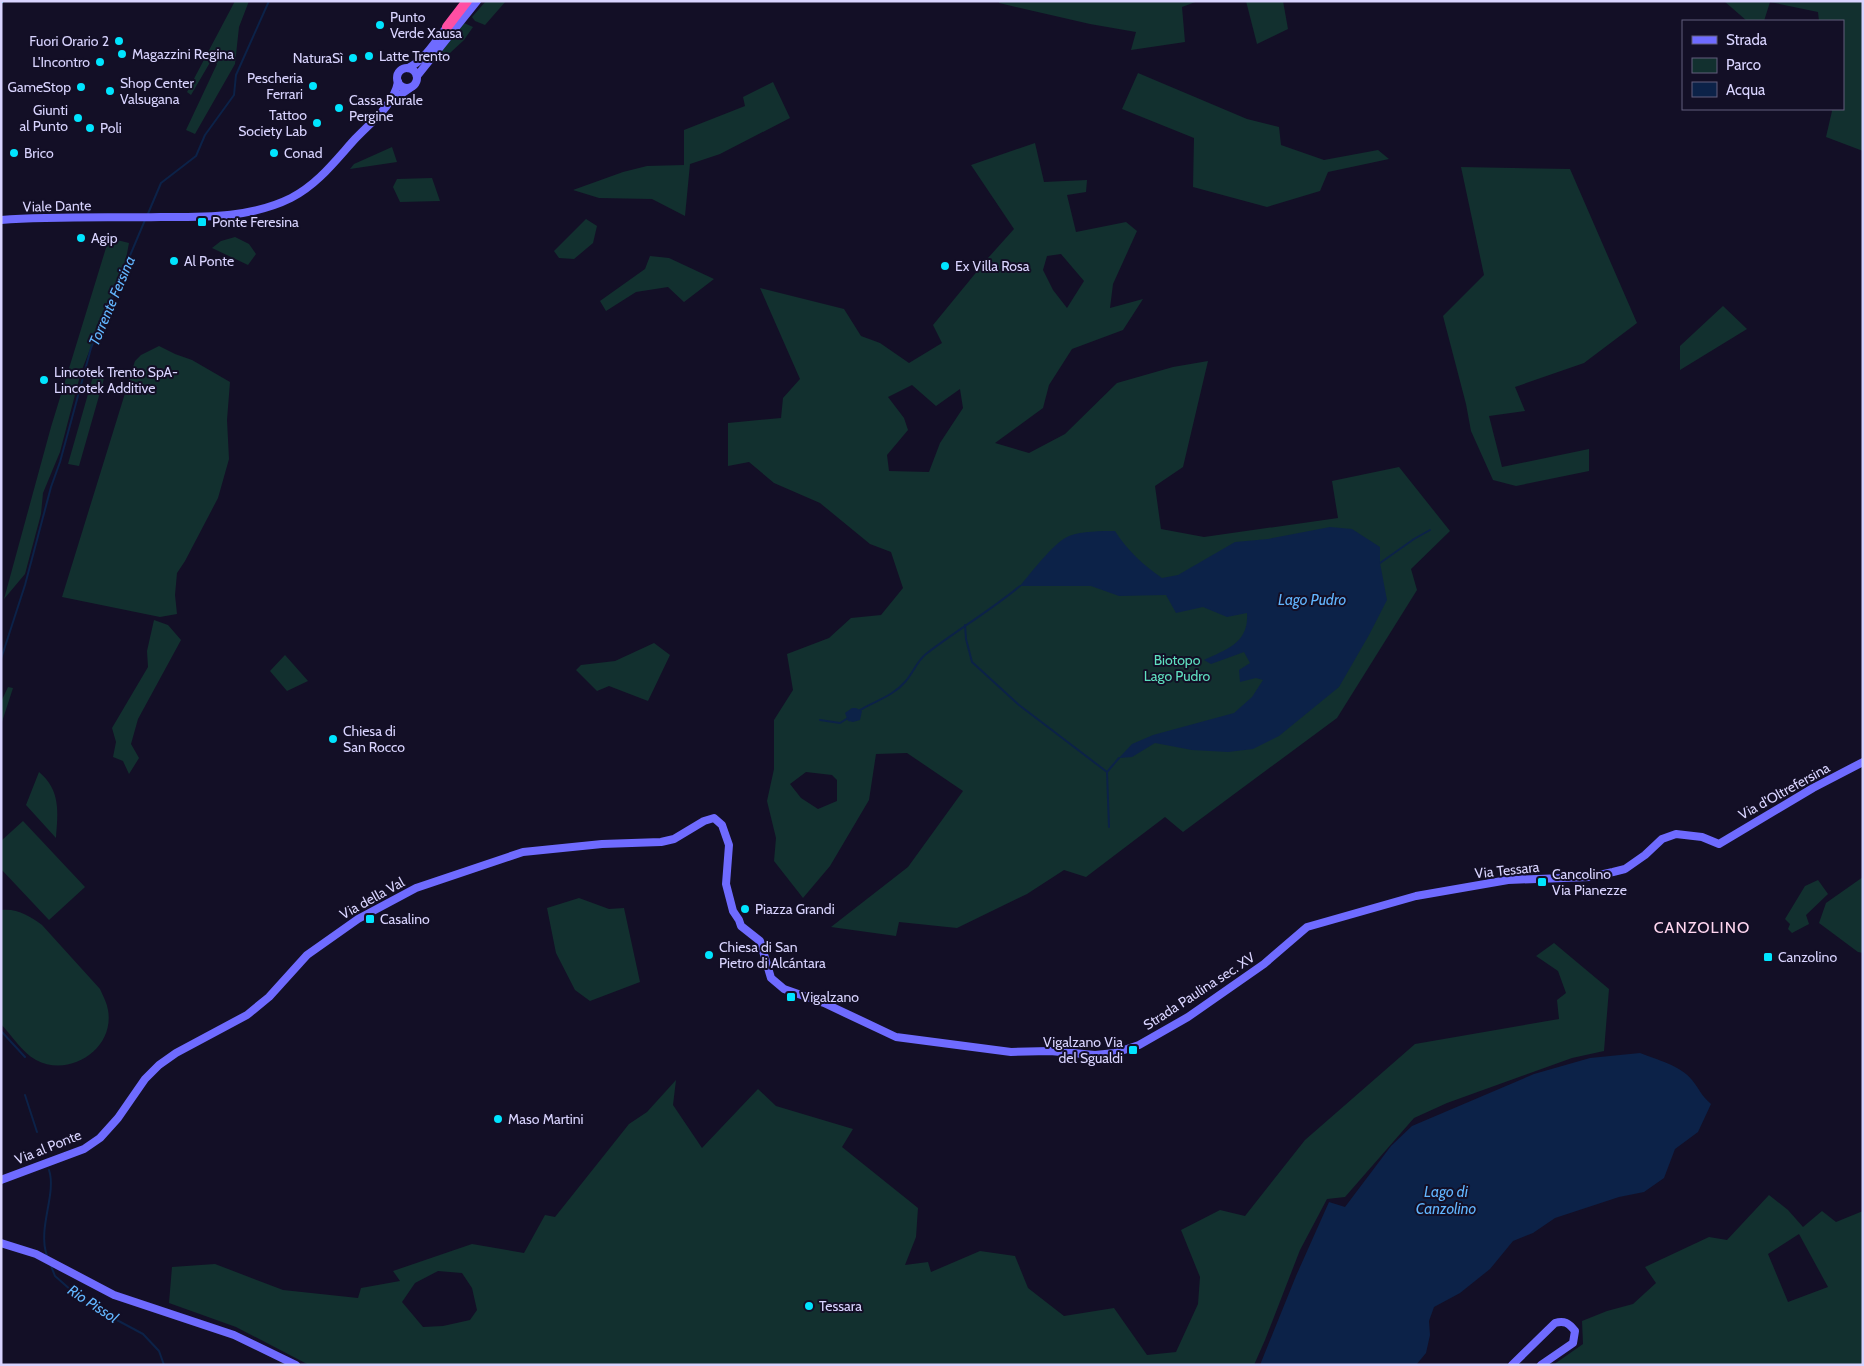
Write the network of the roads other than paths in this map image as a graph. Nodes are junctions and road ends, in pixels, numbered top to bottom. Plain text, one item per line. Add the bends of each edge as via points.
1 (477, 1) edge
2 (468, 5) edge
3 (447, 27) joint
4 (408, 68) junction
5 (417, 76) junction
6 (398, 82) junction
7 (410, 88) junction
8 (387, 105) junction
9 (1, 220) edge
10 (1863, 762) edge
11 (637, 842) joint
12 (1719, 844) joint
13 (1307, 927) joint
14 (159, 1065) joint
15 (1, 1180) edge
16 (1, 1243) edge
17 (296, 1365) edge
18 (1512, 1365) edge
19 (1541, 1365) edge

1 - 2 street
2 - 3 highway
2 - 5 street
3 - 4 street via 422,58
4 - 5 street
4 - 6 street via 399,71
5 - 7 street via 415,85
6 - 7 street via 404,88
6 - 8 street
7 - 8 street
8 - 9 street, Viale Dante via 318,180 291,198 268,207 250,212 179,217
10 - 12 street, Via d'Oltrefersina
11 - 13 street, Strada Paulina sec. XV via 661,842 674,838 714,818 722,826 729,844 726,884 733,911 741,926 760,941 771,978 784,989 896,1037 1011,1052 1050,1051 1095,1056 1139,1045 1222,994
11 - 14 street, Via della Val via 523,852 416,888 358,919 307,955 248,1015
12 - 13 street, Via Tessara via 1702,837 1676,834 1662,839 1625,869 1598,876 1508,880 1416,896
14 - 15 street, Via al Ponte via 100,1138 84,1149
16 - 17 street via 54,1262 114,1295 234,1335
18 - 19 street via 1555,1322 1566,1322 1572,1326 1575,1331 1573,1343

